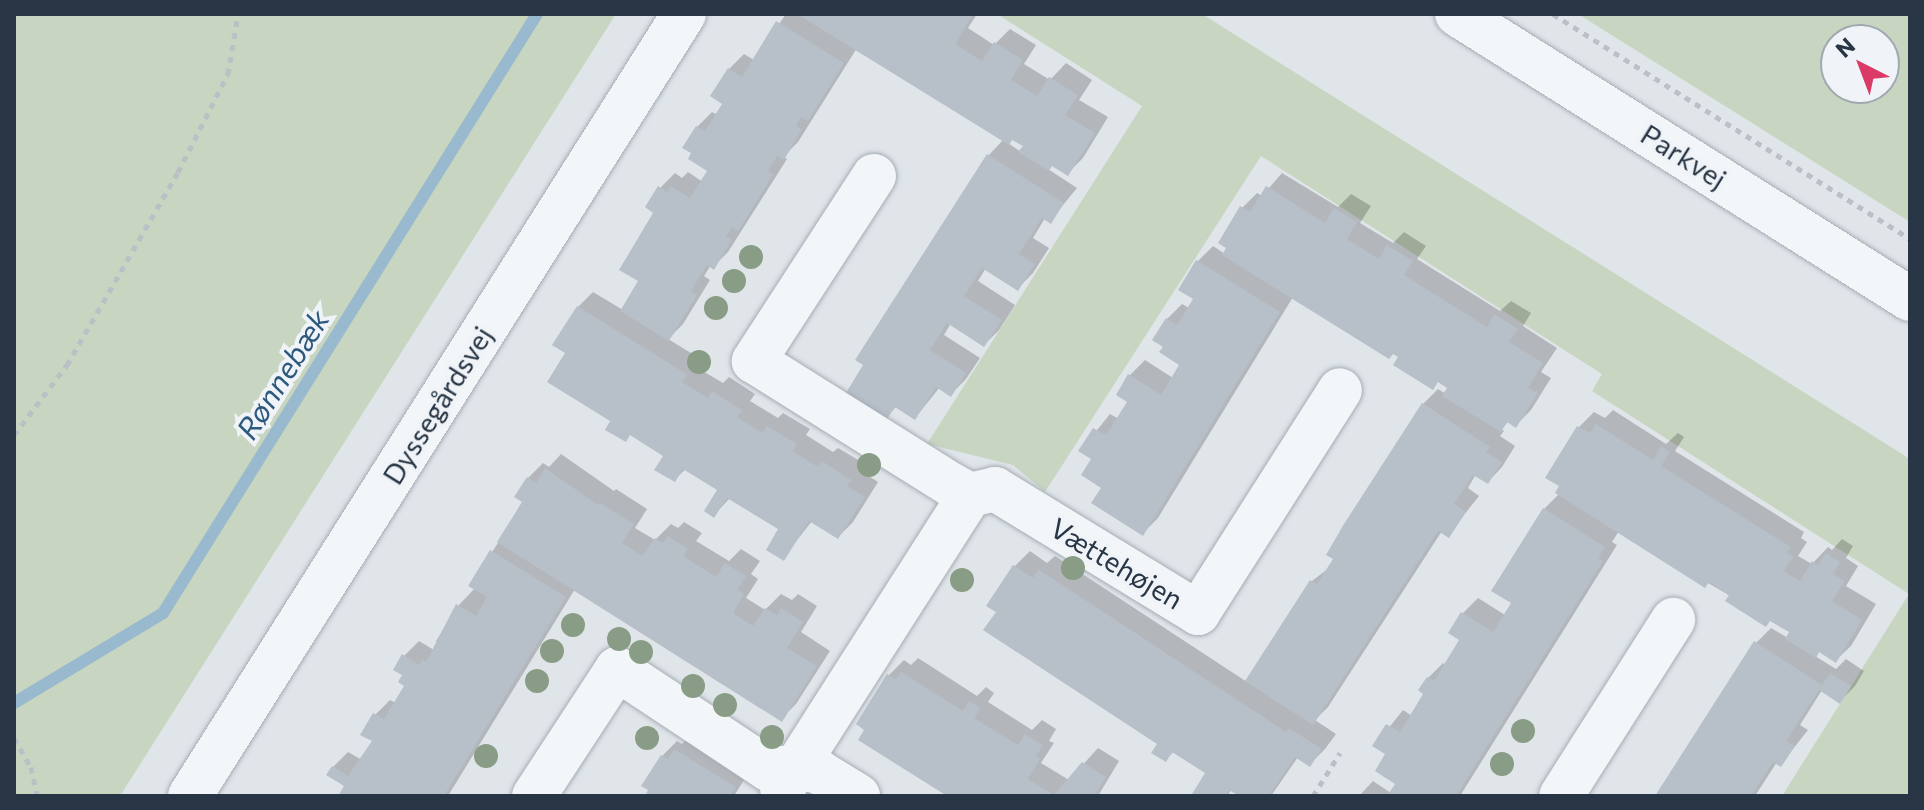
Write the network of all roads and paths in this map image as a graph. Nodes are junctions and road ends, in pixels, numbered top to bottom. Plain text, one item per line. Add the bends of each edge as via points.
1 (238, 14) edge
2 (684, 14) edge
3 (1457, 14) edge
4 (1553, 14) edge
5 (874, 176) dead end
6 (1910, 239) edge
7 (1910, 299) edge
8 (1340, 390) dead end
9 (14, 435) edge
10 (970, 495) junction
11 (1673, 620) dead end
12 (14, 738) edge
13 (1340, 753) dead end
14 (787, 781) edge
15 (37, 796) edge
16 (190, 796) edge
17 (534, 796) edge
18 (858, 796) edge
19 (1313, 796) edge
20 (1561, 796) edge

1 - 9 path via 228,74 178,172 67,365
2 - 16 street, Dyssegårdsvej
3 - 7 street, Parkvej
4 - 6 path
5 - 10 street, Vættehøjen via 754,361
8 - 10 street, Vættehøjen via 1198,613 995,489
10 - 14 street
11 - 20 street
12 - 15 path via 31,767
13 - 19 path
14 - 17 street via 617,669
14 - 18 street via 819,772

